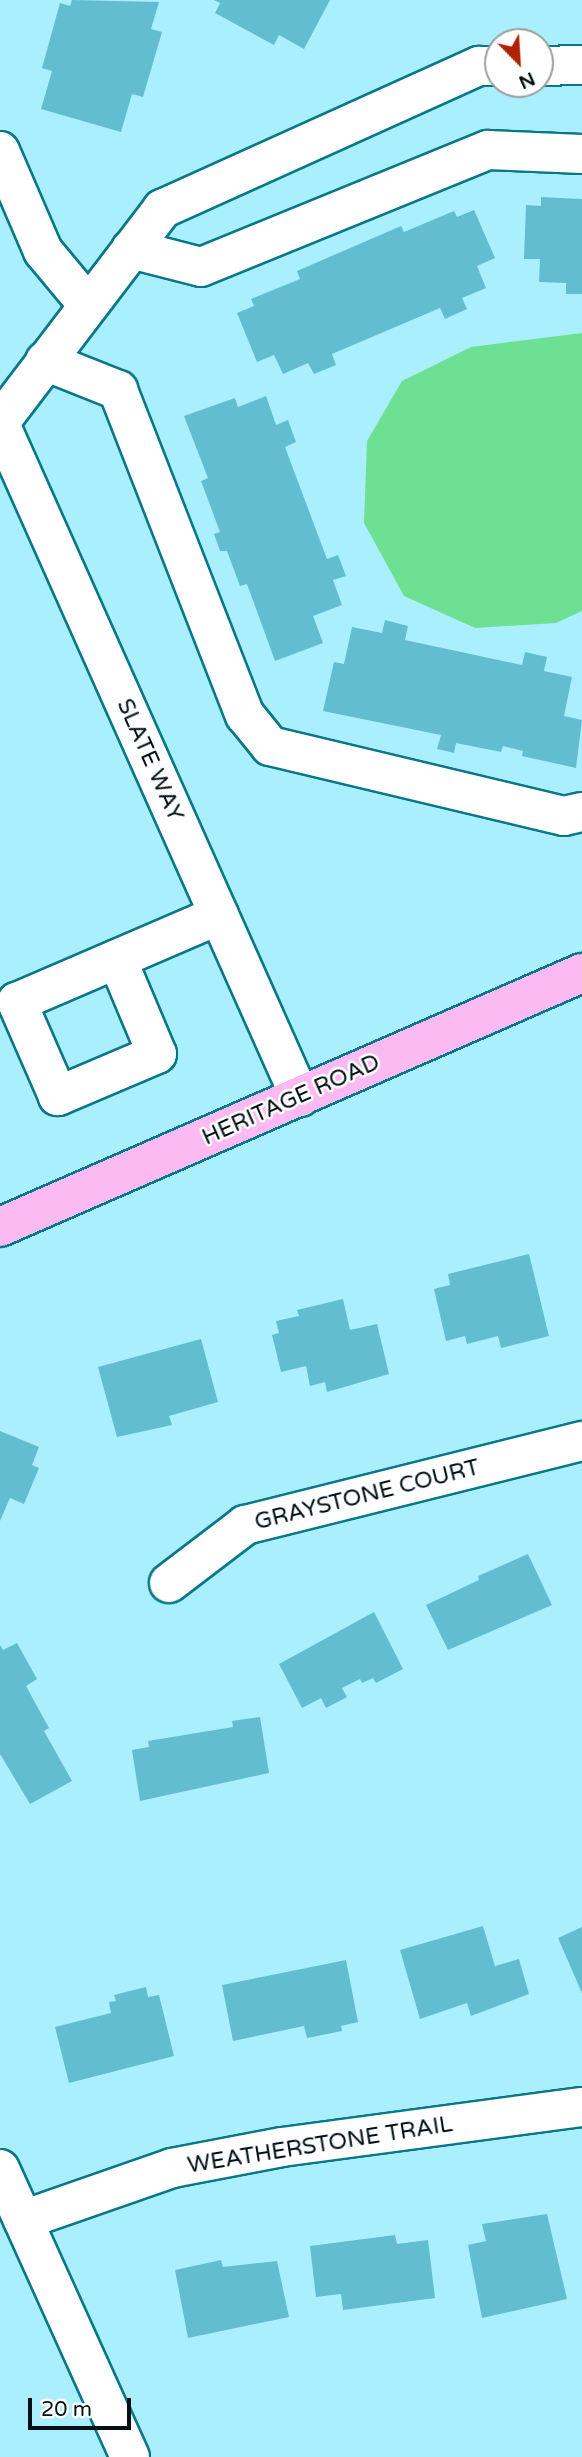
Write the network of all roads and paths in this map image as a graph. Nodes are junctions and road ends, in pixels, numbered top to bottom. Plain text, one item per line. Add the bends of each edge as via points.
1 (554, 65) edge
2 (582, 65) edge
3 (484, 66) edge
4 (0, 151) edge
5 (582, 154) edge
6 (131, 249) junction
7 (88, 305) junction
8 (45, 360) junction
9 (0, 423) edge
10 (582, 812) edge
11 (219, 915) junction
12 (117, 959) dead end
13 (582, 973) edge
14 (300, 1097) junction
15 (0, 1227) edge
16 (582, 1441) edge
17 (169, 1583) dead end
18 (582, 2107) edge
19 (0, 2169) edge
20 (23, 2220) junction
21 (130, 2457) edge

1 - 2 street
3 - 6 street via 162,209
4 - 7 street via 43,251
5 - 6 street via 488,150 201,267
6 - 7 street
7 - 8 street
8 - 9 street
8 - 10 street via 118,390 245,715 270,746 565,816
9 - 11 street, SLATE WAY
11 - 12 street
11 - 14 street, SLATE WAY
13 - 14 main road, HERITAGE ROAD
14 - 15 main road, HERITAGE ROAD
16 - 17 street, GRAYSTONE COURT via 245,1525
18 - 20 street, WEATHERSTONE TRAIL via 282,2147 172,2168
19 - 20 street
20 - 21 street

